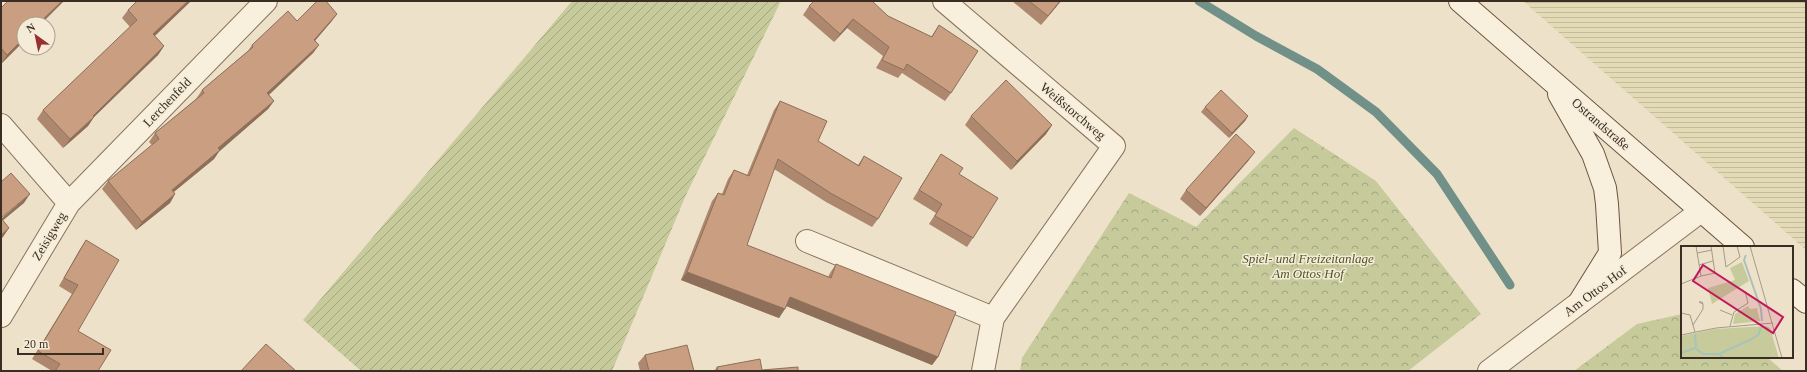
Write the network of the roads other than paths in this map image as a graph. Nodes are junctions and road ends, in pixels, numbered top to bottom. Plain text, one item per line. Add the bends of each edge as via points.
1 (266, 1) edge
2 (944, 1) edge
3 (1460, 1) edge
4 (1552, 81) junction
5 (1, 124) edge
6 (69, 203) junction
7 (1701, 211) junction
8 (808, 241) dead end
9 (1742, 246) edge
10 (1793, 291) edge
11 (1806, 302) edge
12 (1579, 303) junction
13 (1, 316) edge
14 (993, 318) junction
15 (983, 371) edge
16 (1489, 371) edge

1 - 6 street, Lerchenfeld
2 - 14 street, Weißstorchweg via 1114,146
3 - 4 street, Ostrandstraße
4 - 7 street, Ostrandstraße
4 - 12 street via 1593,154 1605,188 1607,204 1610,253
5 - 6 street, Zeisigweg
6 - 13 street, Zeisigweg
7 - 9 street, Ostrandstraße
7 - 12 street, Am Ottos Hof
8 - 14 street
10 - 11 street
12 - 16 street, Am Ottos Hof
14 - 15 street, Weißstorchweg

